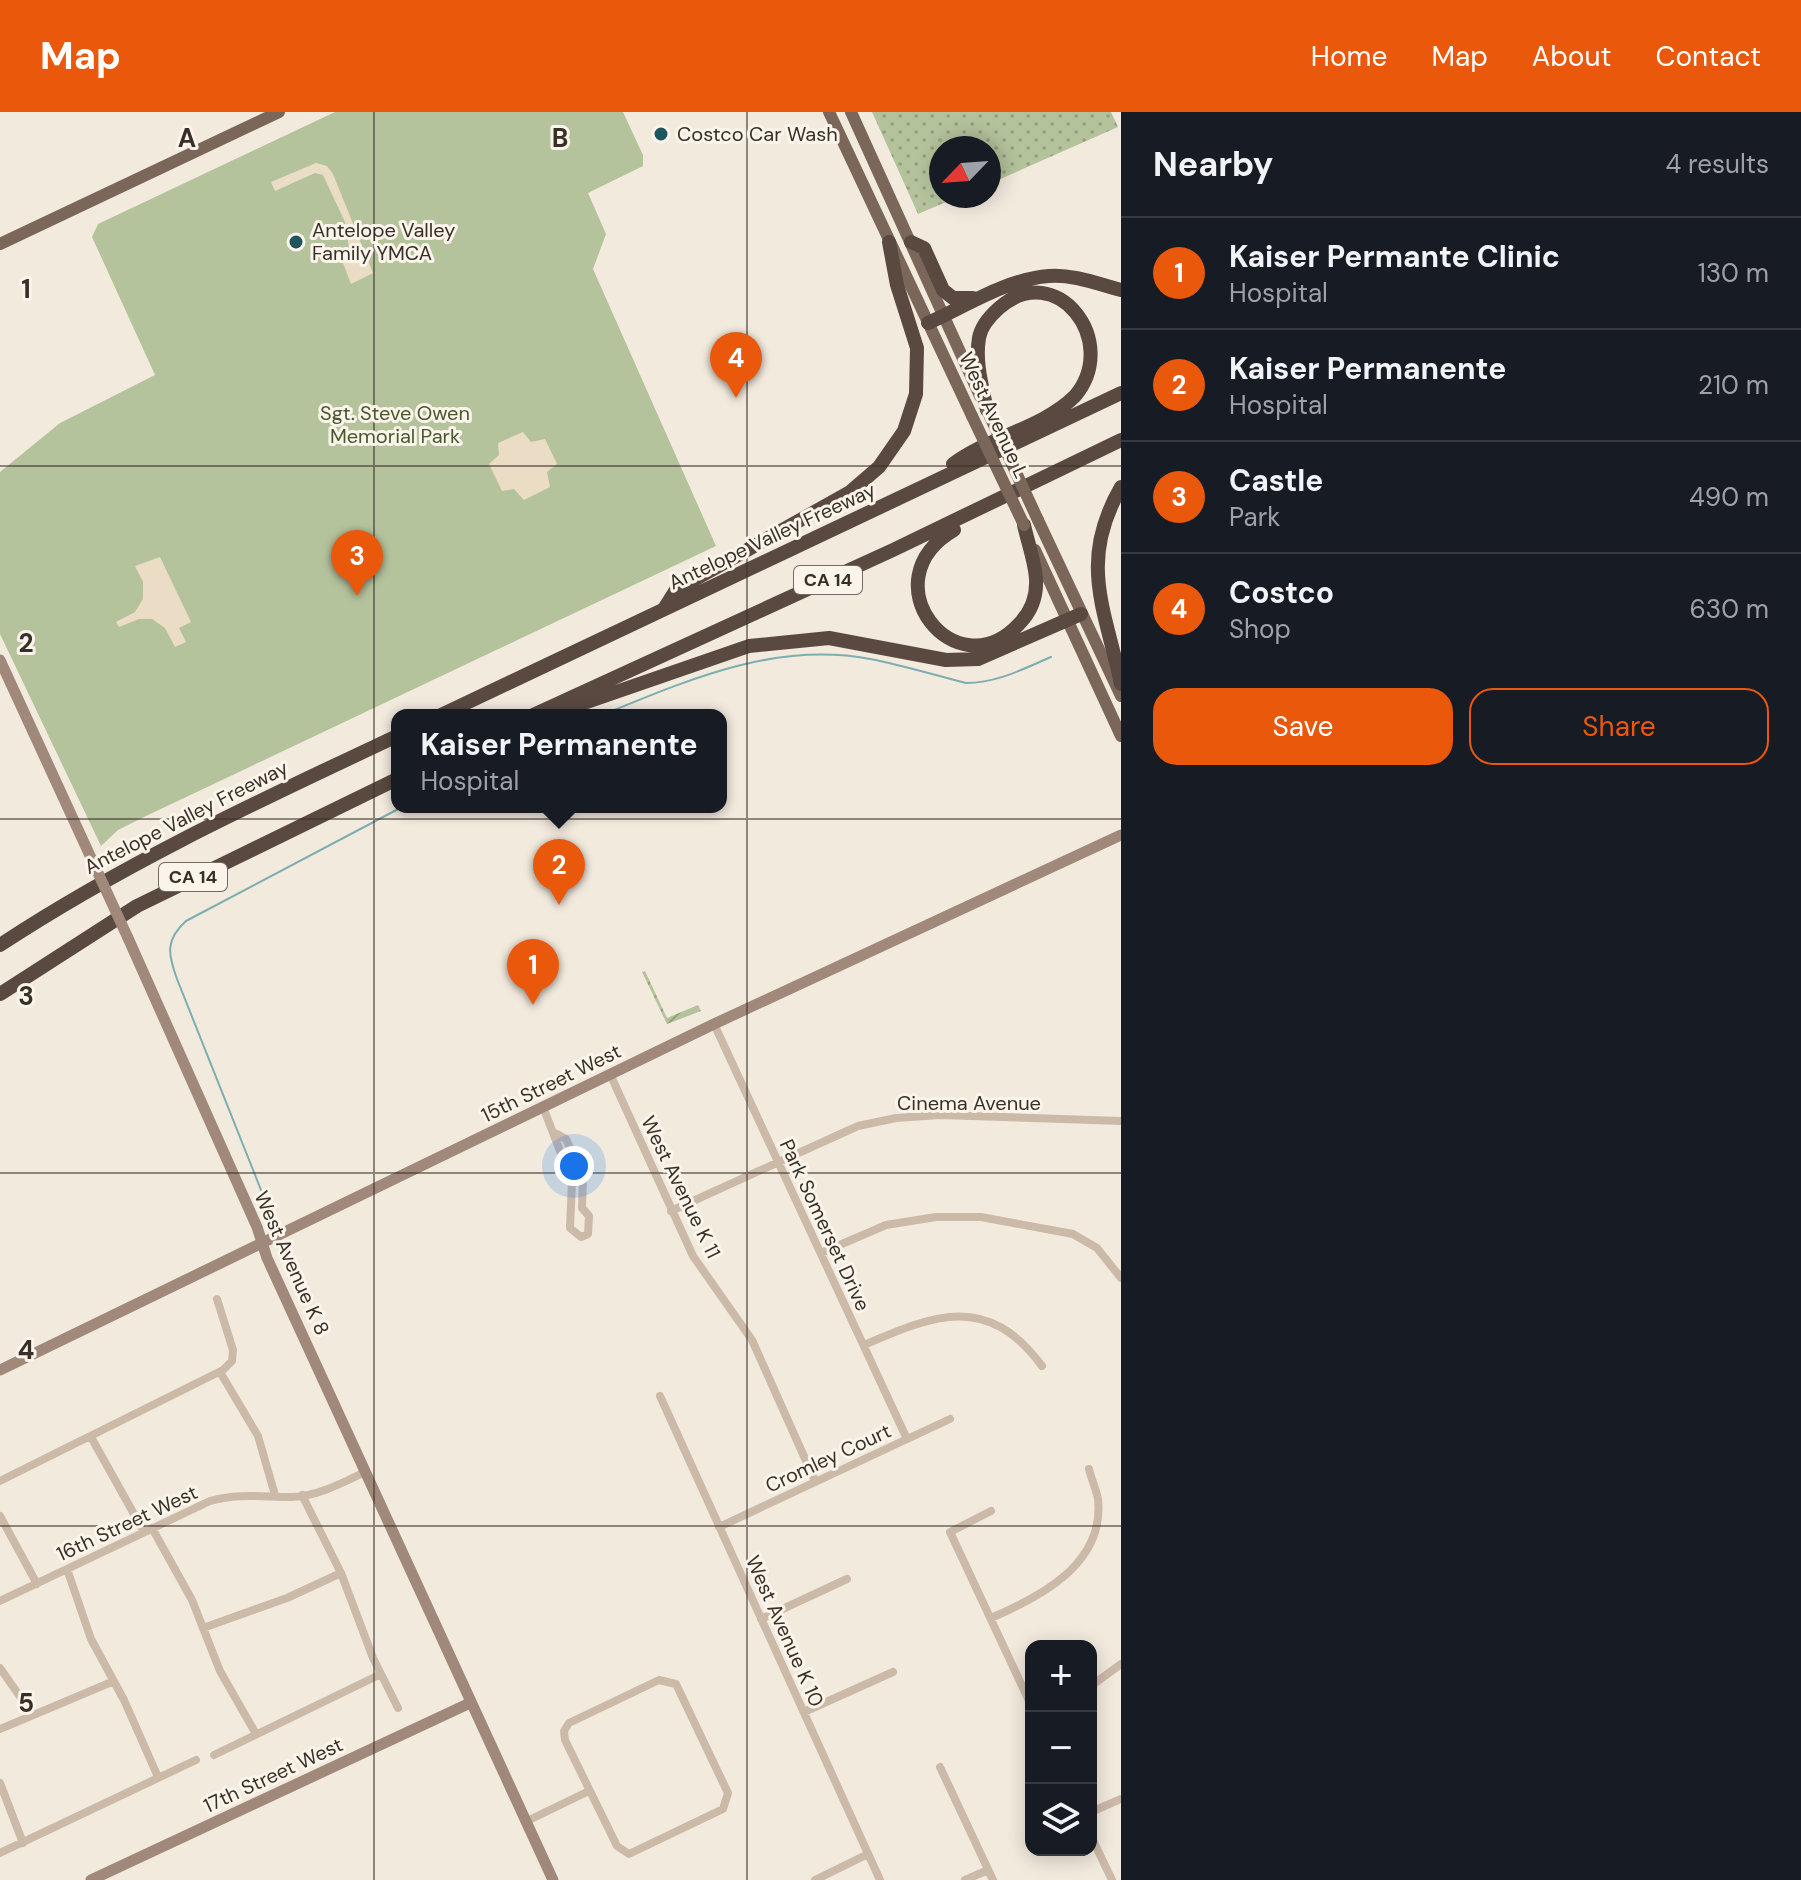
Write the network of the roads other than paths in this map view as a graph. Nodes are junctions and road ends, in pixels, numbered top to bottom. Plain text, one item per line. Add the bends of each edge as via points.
1 (279, 112) edge
2 (829, 112) edge
3 (851, 112) edge
4 (889, 242) junction
5 (911, 242) junction
6 (0, 244) edge
7 (1121, 290) edge
8 (989, 295) junction
9 (944, 316) junction
10 (928, 323) junction
11 (1121, 393) edge
12 (987, 410) junction
13 (1121, 440) edge
14 (1089, 455) junction
15 (1121, 487) edge
16 (921, 488) junction
17 (1031, 522) junction
18 (664, 609) junction
19 (1074, 617) junction
20 (0, 660) edge
21 (1121, 684) edge
22 (1121, 696) edge
23 (454, 709) edge
24 (546, 709) edge
25 (568, 709) edge
26 (1121, 736) edge
27 (391, 739) edge
28 (391, 782) edge
29 (1121, 835) edge
30 (0, 945) edge
31 (0, 994) edge
32 (714, 1024) junction
33 (610, 1074) junction
34 (543, 1107) junction
35 (1121, 1121) edge
36 (555, 1133) junction
37 (778, 1161) junction
38 (582, 1208) junction
39 (570, 1210) junction
40 (671, 1211) junction
41 (262, 1242) junction
42 (821, 1253) junction
43 (1121, 1275) edge
44 (217, 1299) dead end
45 (864, 1345) junction
46 (1042, 1366) dead end
47 (0, 1370) edge
48 (220, 1372) junction
49 (660, 1396) dead end
50 (950, 1419) dead end
51 (91, 1437) junction
52 (907, 1439) junction
53 (1089, 1469) dead end
54 (365, 1472) junction
55 (0, 1481) edge
56 (815, 1481) junction
57 (275, 1495) junction
58 (302, 1495) junction
59 (991, 1511) dead end
60 (0, 1516) edge
61 (719, 1527) junction
62 (148, 1530) junction
63 (67, 1569) junction
64 (341, 1573) junction
65 (847, 1579) dead end
66 (37, 1584) junction
67 (0, 1601) edge
68 (991, 1618) junction
69 (761, 1619) junction
70 (203, 1628) junction
71 (1121, 1664) edge
72 (0, 1668) edge
73 (893, 1672) dead end
74 (381, 1674) junction
75 (114, 1681) junction
76 (1097, 1682) edge
77 (1025, 1692) edge
78 (470, 1703) junction
79 (398, 1708) dead end
80 (804, 1712) junction
81 (33, 1715) junction
82 (0, 1729) edge
83 (256, 1734) junction
84 (214, 1755) dead end
85 (196, 1760) dead end
86 (940, 1767) dead end
87 (158, 1777) junction
88 (0, 1783) edge
89 (589, 1791) junction
90 (1121, 1799) edge
91 (1097, 1809) edge
92 (525, 1822) junction
93 (23, 1843) junction
94 (1097, 1849) edge
95 (0, 1853) edge
96 (868, 1854) junction
97 (988, 1870) junction
98 (91, 1880) edge
99 (553, 1880) edge
100 (815, 1880) edge
101 (880, 1880) edge
102 (965, 1880) edge
103 (993, 1880) edge
104 (1112, 1880) edge

1 - 6 main road
2 - 4 main road, West Avenue L
3 - 5 main road, West Avenue L
4 - 10 main road, West Avenue L
4 - 18 highway via 917,348 913,404 898,441 850,492 676,590
5 - 8 highway via 924,248 943,290 953,298
5 - 9 main road, West Avenue L
7 - 8 highway via 1050,276 1019,281
8 - 9 highway
9 - 10 highway
9 - 12 main road, West Avenue L
10 - 17 main road, West Avenue L, bridge
11 - 16 highway, Antelope Valley Freeway / CA 14
12 - 16 highway via 977,356 990,316 1019,295 1036,293 1076,308 1086,320 1094,351 1087,382 1060,407 960,458
12 - 17 main road, West Avenue L, bridge
13 - 14 highway, CA 14
14 - 17 highway via 1058,477 963,524 923,556 917,594 940,633 983,646 1011,633 1024,619 1033,604 1036,580
14 - 24 highway, CA 14
15 - 21 highway via 1100,534 1097,567 1100,606
16 - 18 highway, Antelope Valley Freeway / CA 14
17 - 19 main road, West Avenue L
18 - 23 highway, Antelope Valley Freeway / CA 14
19 - 22 main road, West Avenue L
19 - 25 highway via 978,659 946,660 829,638 749,646
19 - 26 main road, West Avenue L
20 - 41 street, West Avenue K 8, bridge
27 - 30 highway, Antelope Valley Freeway / CA 14 via 173,841
28 - 31 highway, CA 14 via 137,906
29 - 32 street, 15th Street West
32 - 33 street, 15th Street West
32 - 37 street, Park Somerset Drive
33 - 34 street, 15th Street West
33 - 40 street, West Avenue K 11
34 - 36 street
34 - 41 street, 15th Street West
35 - 37 street, Cinema Avenue via 896,1118 858,1126
36 - 38 street via 566,1139 583,1177
36 - 39 street via 572,1182
37 - 40 street, Cinema Avenue
37 - 42 street, Park Somerset Drive
38 - 39 street
38 - 39 street via 589,1216 584,1235 570,1228
40 - 56 street, West Avenue K 11 via 693,1256 752,1340
41 - 47 street, 15th Street West
41 - 54 street, West Avenue K 8
42 - 43 street via 886,1225 981,1217 1073,1234 1097,1248
42 - 45 street, Park Somerset Drive
44 - 48 street via 233,1350 232,1361
45 - 46 street via 920,1320 962,1315 1007,1330
45 - 52 street, Park Somerset Drive
48 - 51 street
48 - 57 street via 258,1436
49 - 61 street, West Avenue K 10
50 - 52 street, Cromley Court
51 - 55 street
51 - 62 street
52 - 56 street, Cromley Court
53 - 68 street via 1098,1500 1086,1549 1058,1585
54 - 58 street, 16th Street West
54 - 78 street, West Avenue K 8
56 - 61 street, Cromley Court
57 - 58 street, 16th Street West
57 - 62 street, 16th Street West via 232,1494
58 - 64 street
59 - 68 street via 950,1532
60 - 66 street
61 - 69 street, West Avenue K 10
62 - 63 street, 16th Street West
62 - 70 street via 192,1600
63 - 66 street, 16th Street West
63 - 75 street via 91,1639
64 - 70 street
64 - 74 street
65 - 69 street
66 - 67 street, 16th Street West
68 - 77 street
69 - 80 street, West Avenue K 10
70 - 83 street via 220,1671
71 - 76 street
72 - 81 street
73 - 80 street
74 - 79 street
74 - 83 street
75 - 81 street
75 - 87 street
78 - 92 street, West Avenue K 8
78 - 98 street, 17th Street West
80 - 96 street, West Avenue K 10
81 - 82 street
83 - 84 street
85 - 87 street
86 - 97 street
87 - 93 street
88 - 93 street
89 - 89 street via 629,1854 723,1809 728,1793 676,1684 659,1680 569,1723 565,1740
89 - 92 street
90 - 91 street
92 - 99 street, West Avenue K 8
93 - 95 street
94 - 104 street
96 - 100 street
96 - 101 street, West Avenue K 10
97 - 102 street
97 - 103 street

